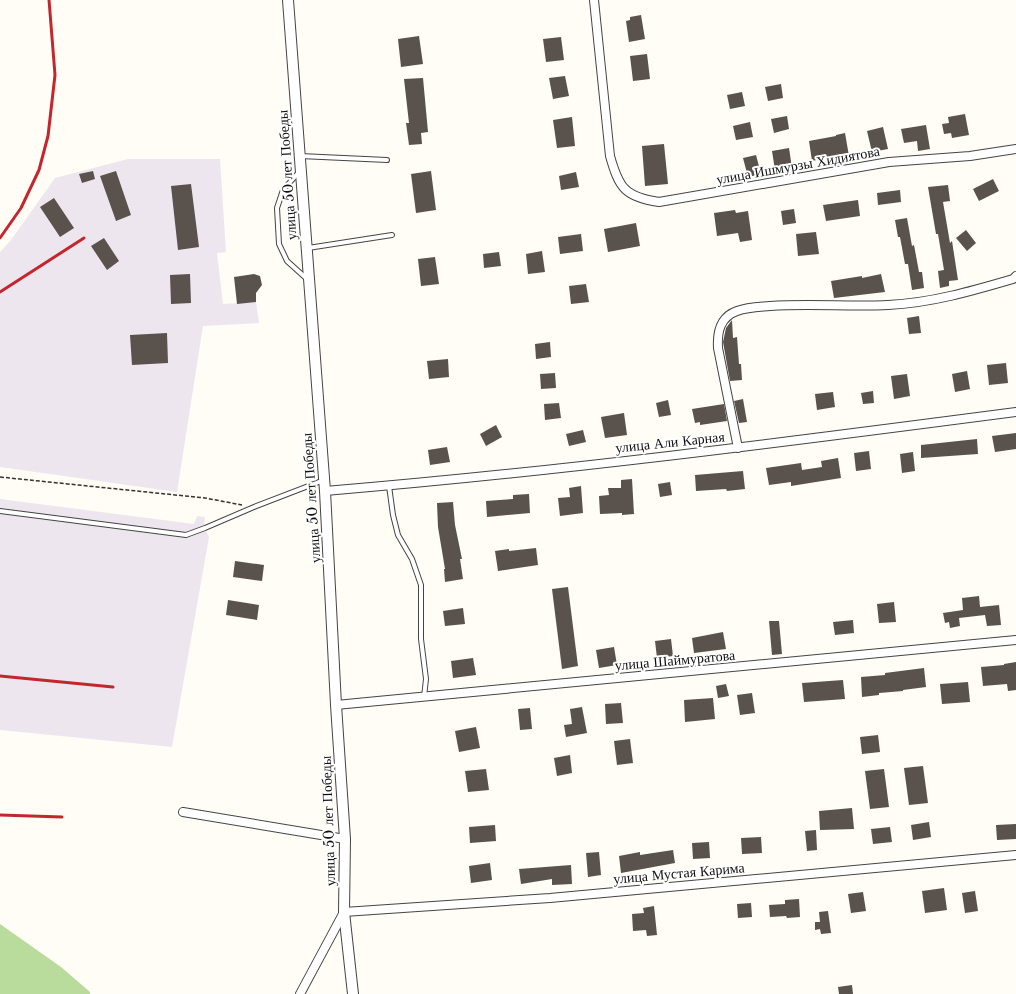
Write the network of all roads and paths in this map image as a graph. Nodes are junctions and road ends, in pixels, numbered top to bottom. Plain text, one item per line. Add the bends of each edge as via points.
1 (288, 0) edge
2 (594, 0) edge
3 (1016, 149) edge
4 (300, 156) junction
5 (387, 160) dead end
6 (301, 170) junction
7 (392, 235) dead end
8 (307, 248) junction
9 (1016, 276) edge
10 (309, 281) junction
11 (1016, 412) edge
12 (738, 448) junction
13 (0, 477) edge
14 (325, 480) junction
15 (389, 486) junction
16 (326, 491) junction
17 (254, 507) junction
18 (0, 511) edge
19 (1016, 640) edge
20 (424, 697) junction
21 (336, 705) junction
22 (183, 812) dead end
23 (345, 839) junction
24 (1016, 855) edge
25 (344, 912) junction
26 (300, 994) edge
27 (353, 994) edge

1 - 4 street, улица 50 лет Победы
2 - 3 street, улица Ишмурзы Хидиятова via 610,156 616,176 627,192 642,200 659,202 889,162 970,156
4 - 5 lane
4 - 6 street, улица 50 лет Победы
6 - 8 street, улица 50 лет Победы
6 - 10 lane via 283,190 277,208 279,244 287,261
7 - 8 lane
8 - 10 street, улица 50 лет Победы
9 - 12 street via 975,290 929,300 889,305 794,304 750,308 736,311 726,317 720,325 718,342
10 - 14 street, улица 50 лет Победы
11 - 12 street, улица Али Карная
12 - 15 street, улица Али Карная
13 - 17 path via 205,498
14 - 16 street, улица 50 лет Победы
14 - 17 lane
15 - 16 street, улица Али Карная
15 - 20 lane via 398,535 412,559 421,585 421,639 426,679
16 - 21 street, улица 50 лет Победы
17 - 18 lane via 186,535
19 - 20 street, улица Шаймуратова
20 - 21 street, улица Шаймуратова
21 - 23 street, улица 50 лет Победы
22 - 23 street
23 - 25 street, улица 50 лет Победы
24 - 25 street, улица Мустая Карима via 550,898
25 - 26 street
25 - 27 street, улица 50 лет Победы

